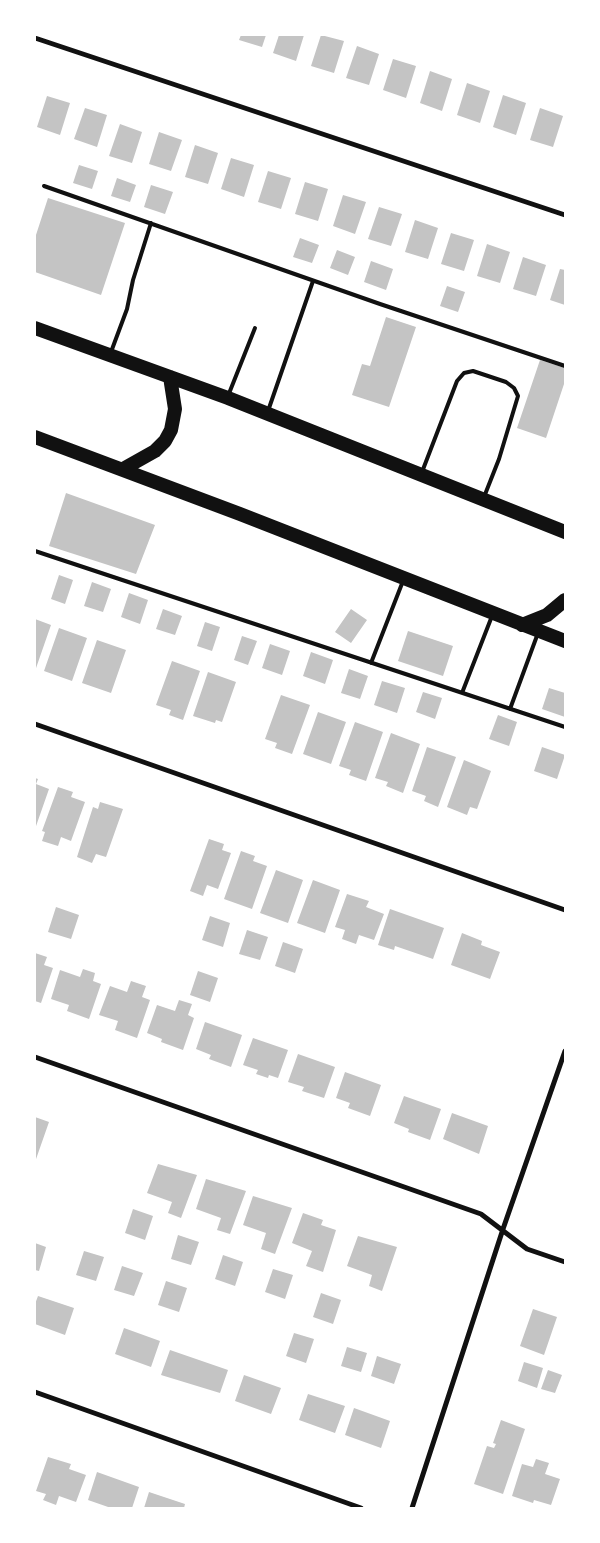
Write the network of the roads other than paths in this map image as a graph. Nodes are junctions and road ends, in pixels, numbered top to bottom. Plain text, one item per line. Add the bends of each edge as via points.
1 (35, 38) edge
2 (44, 186) dead end
3 (565, 215) edge
4 (151, 223) junction
5 (313, 280) junction
6 (35, 328) edge
7 (255, 328) dead end
8 (110, 355) junction
9 (565, 366) edge
10 (170, 377) junction
11 (228, 398) junction
12 (267, 414) junction
13 (35, 437) edge
14 (123, 469) junction
15 (421, 475) junction
16 (483, 500) junction
17 (565, 532) edge
18 (35, 551) edge
19 (404, 578) junction
20 (565, 600) edge
21 (493, 613) junction
22 (522, 625) junction
23 (539, 631) junction
24 (565, 641) edge
25 (371, 663) junction
26 (462, 693) junction
27 (510, 709) junction
28 (35, 724) edge
29 (565, 727) edge
30 (565, 910) edge
31 (565, 1051) edge
32 (35, 1057) edge
33 (503, 1229) junction
34 (565, 1262) edge
35 (35, 1392) edge
36 (361, 1508) edge
37 (412, 1508) edge

1 - 3 street
2 - 4 lane
4 - 5 lane
4 - 8 lane via 127,309
5 - 9 lane
5 - 12 lane
6 - 8 highway
7 - 11 lane
8 - 10 highway
10 - 11 highway
10 - 14 highway via 175,409 171,430 155,451
11 - 12 highway
12 - 15 highway
13 - 14 highway
14 - 19 highway
15 - 16 highway
15 - 16 lane via 457,381 464,373 473,371 506,382 518,396
16 - 17 highway
18 - 25 lane
19 - 21 highway
19 - 25 lane
20 - 22 highway via 547,615
21 - 22 highway
21 - 26 lane
22 - 23 highway
23 - 24 highway
23 - 27 lane
25 - 26 lane
26 - 27 lane
27 - 29 lane
28 - 30 street
31 - 33 street
32 - 33 street via 481,1214
33 - 34 street via 526,1249
33 - 37 street
35 - 36 street

